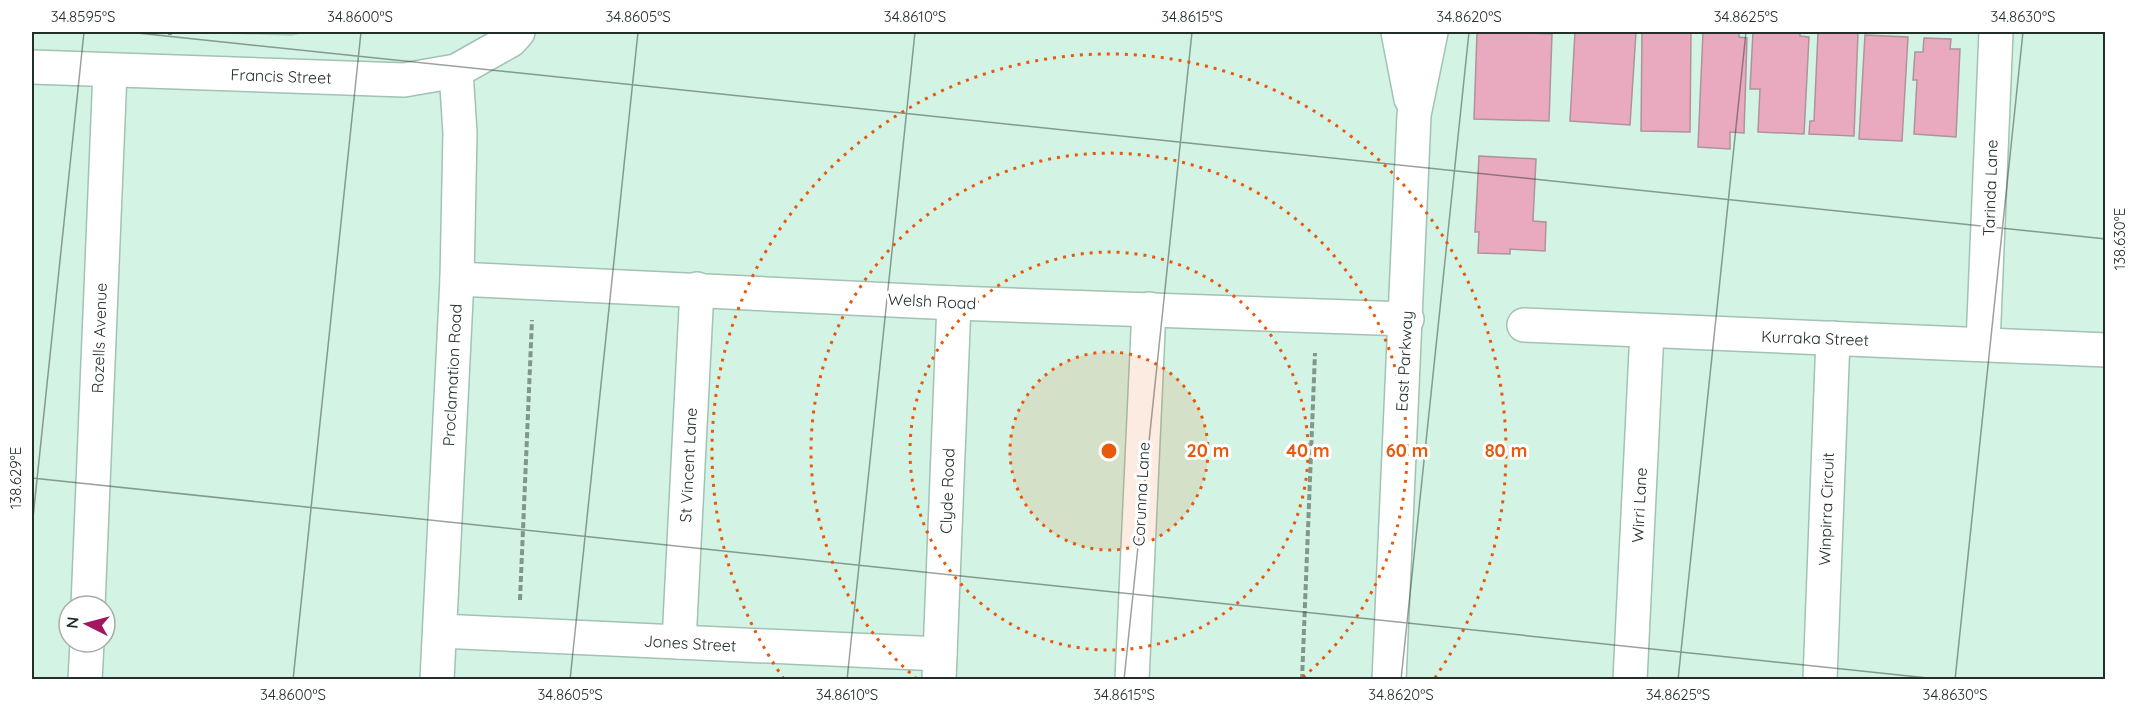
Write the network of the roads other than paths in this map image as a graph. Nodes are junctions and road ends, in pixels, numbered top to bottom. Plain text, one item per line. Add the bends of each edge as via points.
1 (518, 32) edge
2 (1398, 32) edge
3 (1431, 32) edge
4 (1996, 32) edge
5 (32, 67) edge
6 (110, 71) junction
7 (456, 71) junction
8 (1414, 115) junction
9 (457, 279) junction
10 (697, 289) junction
11 (954, 303) junction
12 (1149, 309) junction
13 (1407, 319) junction
14 (1524, 325) dead end
15 (1647, 332) junction
16 (1833, 338) junction
17 (1983, 344) junction
18 (2106, 350) edge
19 (88, 594) edge
20 (440, 631) junction
21 (679, 642) junction
22 (86, 654) edge
23 (940, 667) edge
24 (85, 680) edge
25 (437, 680) edge
26 (1132, 680) edge
27 (1389, 680) edge
28 (1630, 680) edge
29 (1820, 680) edge

1 - 7 street, Francis Street via 511,40
2 - 8 street, East Parkway
3 - 8 street, East Parkway
4 - 17 street, Tarinda Lane
5 - 6 street, Francis Street
6 - 7 street, Francis Street via 404,80
6 - 19 street, Rozells Avenue
7 - 9 street, Proclamation Road via 460,133
8 - 13 street, East Parkway
9 - 10 street, Welsh Road
9 - 20 street, Proclamation Road
10 - 11 street, Welsh Road
10 - 21 street, St Vincent Lane
11 - 12 street, Welsh Road
11 - 23 street, Clyde Road
12 - 13 street, Welsh Road
12 - 26 street, Corunna Lane
13 - 27 street, East Parkway
14 - 15 street, Kurraka Street
15 - 16 street, Kurraka Street
15 - 28 street, Wirri Lane
16 - 17 street, Kurraka Street
16 - 29 street, Winpirra Circuit
17 - 18 street, Kurraka Street
20 - 21 street, Jones Street
20 - 25 street, Proclamation Road
21 - 23 street, Jones Street
22 - 24 street

